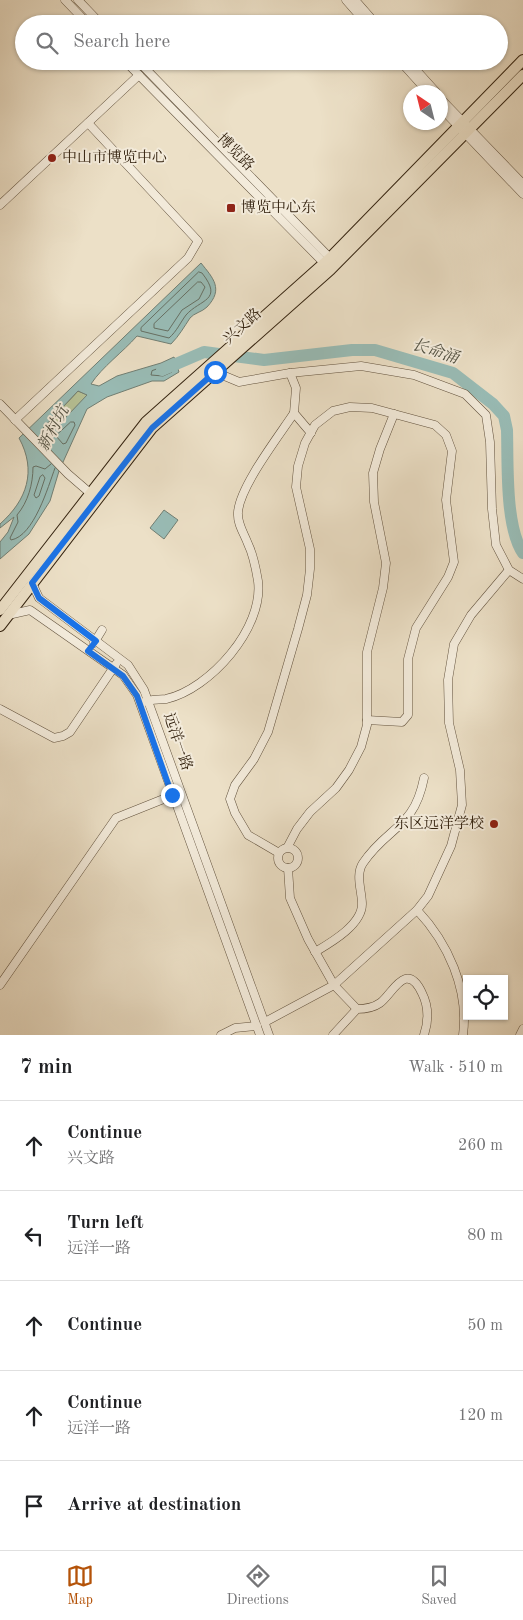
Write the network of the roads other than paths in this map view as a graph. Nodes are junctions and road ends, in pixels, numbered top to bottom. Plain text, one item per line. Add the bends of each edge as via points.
1 (65, 0) edge
2 (78, 0) edge
3 (346, 0) edge
4 (355, 0) edge
5 (79, 15) edge
6 (92, 15) edge
7 (359, 15) edge
8 (368, 15) edge
9 (523, 60) edge
10 (134, 70) edge
11 (147, 70) edge
12 (408, 70) edge
13 (416, 70) edge
14 (139, 75) junction
15 (523, 75) edge
16 (422, 85) edge
17 (430, 85) edge
18 (448, 108) edge
19 (448, 114) edge
20 (88, 123) junction
21 (463, 128) junction
22 (523, 184) edge
23 (523, 194) edge
24 (0, 205) edge
25 (330, 264) junction
26 (220, 362) junction
27 (215, 372) junction
28 (290, 374) junction
29 (0, 404) edge
30 (294, 413) junction
31 (394, 414) junction
32 (15, 420) junction
33 (311, 433) junction
34 (90, 492) junction
35 (509, 570) junction
36 (523, 579) edge
37 (32, 583) junction
38 (4, 613) edge
39 (0, 626) edge
40 (102, 630) dead end
41 (96, 641) junction
42 (88, 651) junction
43 (122, 660) junction
44 (112, 668) junction
45 (150, 700) junction
46 (140, 704) junction
47 (0, 709) edge
48 (367, 720) junction
49 (424, 778) dead end
50 (180, 792) junction
51 (172, 795) junction
52 (287, 848) junction
53 (279, 853) junction
54 (288, 868) junction
55 (416, 910) junction
56 (315, 952) junction
57 (0, 985) edge
58 (334, 985) junction
59 (357, 1010) junction
60 (265, 1022) junction
61 (257, 1026) junction
62 (523, 1029) edge
63 (221, 1035) edge
64 (260, 1035) edge
65 (270, 1035) edge
66 (333, 1035) edge
67 (424, 1035) edge
68 (463, 1035) edge
69 (520, 1035) edge

1 - 5 street
2 - 6 street
3 - 7 street
4 - 8 street
9 - 21 main road
10 - 14 street, 博览路
11 - 25 street, 博览路
12 - 16 street
13 - 17 street
14 - 20 street
14 - 25 street, 博览路
15 - 21 main road
18 - 21 street
19 - 21 street
20 - 24 street
20 - 32 street via 198,241 188,258
21 - 22 street
21 - 23 street
21 - 25 main road, 兴文路
25 - 26 main road, 兴文路
26 - 27 main road, 兴文路
26 - 34 main road, 兴文路 via 146,422
27 - 28 street via 239,382
27 - 37 main road, 兴文路 via 152,428
28 - 30 street via 296,388
28 - 35 street via 361,366 414,375 466,394 486,416 496,545
29 - 32 street
30 - 33 street
30 - 45 street via 244,490 238,511 239,525 249,546 258,582 254,615 236,648 215,672 166,699
31 - 33 street via 350,407 333,411 315,425
31 - 48 street via 374,473 374,502 386,564 367,652
31 - 48 street via 435,425 446,435 452,451 446,500 454,562 416,628 408,659 408,715 402,722
32 - 34 street
33 - 53 street via 298,466 296,487 310,549 307,595 268,732 235,785 230,799 248,835
34 - 38 main road, 兴文路
35 - 36 street
35 - 55 street via 470,615 454,644 448,680 450,723 460,770 462,805 451,846 428,896
37 - 38 main road, 兴文路
37 - 41 street, 远洋一路 via 39,598
38 - 39 main road, 兴文路
38 - 42 street, 远洋一路 via 30,610
40 - 41 street
41 - 42 street
41 - 43 street, 远洋一路
42 - 44 street, 远洋一路
43 - 44 street
43 - 45 street, 远洋一路
44 - 46 street, 远洋一路 via 123,676
44 - 47 street via 70,732 63,736 54,738
45 - 46 street
45 - 50 street, 远洋一路
46 - 51 street, 远洋一路
48 - 52 street via 361,748 349,770 336,788 310,812
49 - 56 street via 413,812 376,845 361,866 359,890 362,906 354,922 338,938
50 - 51 street
50 - 60 street, 远洋一路
51 - 57 street via 116,818
51 - 61 street, 远洋一路
52 - 53 street
52 - 54 street via 294,849 298,858 294,866
53 - 54 street via 279,862
54 - 56 street via 290,898
55 - 58 street
55 - 68 street via 444,947 462,986
56 - 58 street
58 - 59 street
58 - 60 street
59 - 66 street
59 - 67 street via 380,1003 395,983 410,981 427,1002 428,1022
60 - 65 street, 远洋一路
61 - 63 street via 235,1028
61 - 64 street, 远洋一路
62 - 69 street

